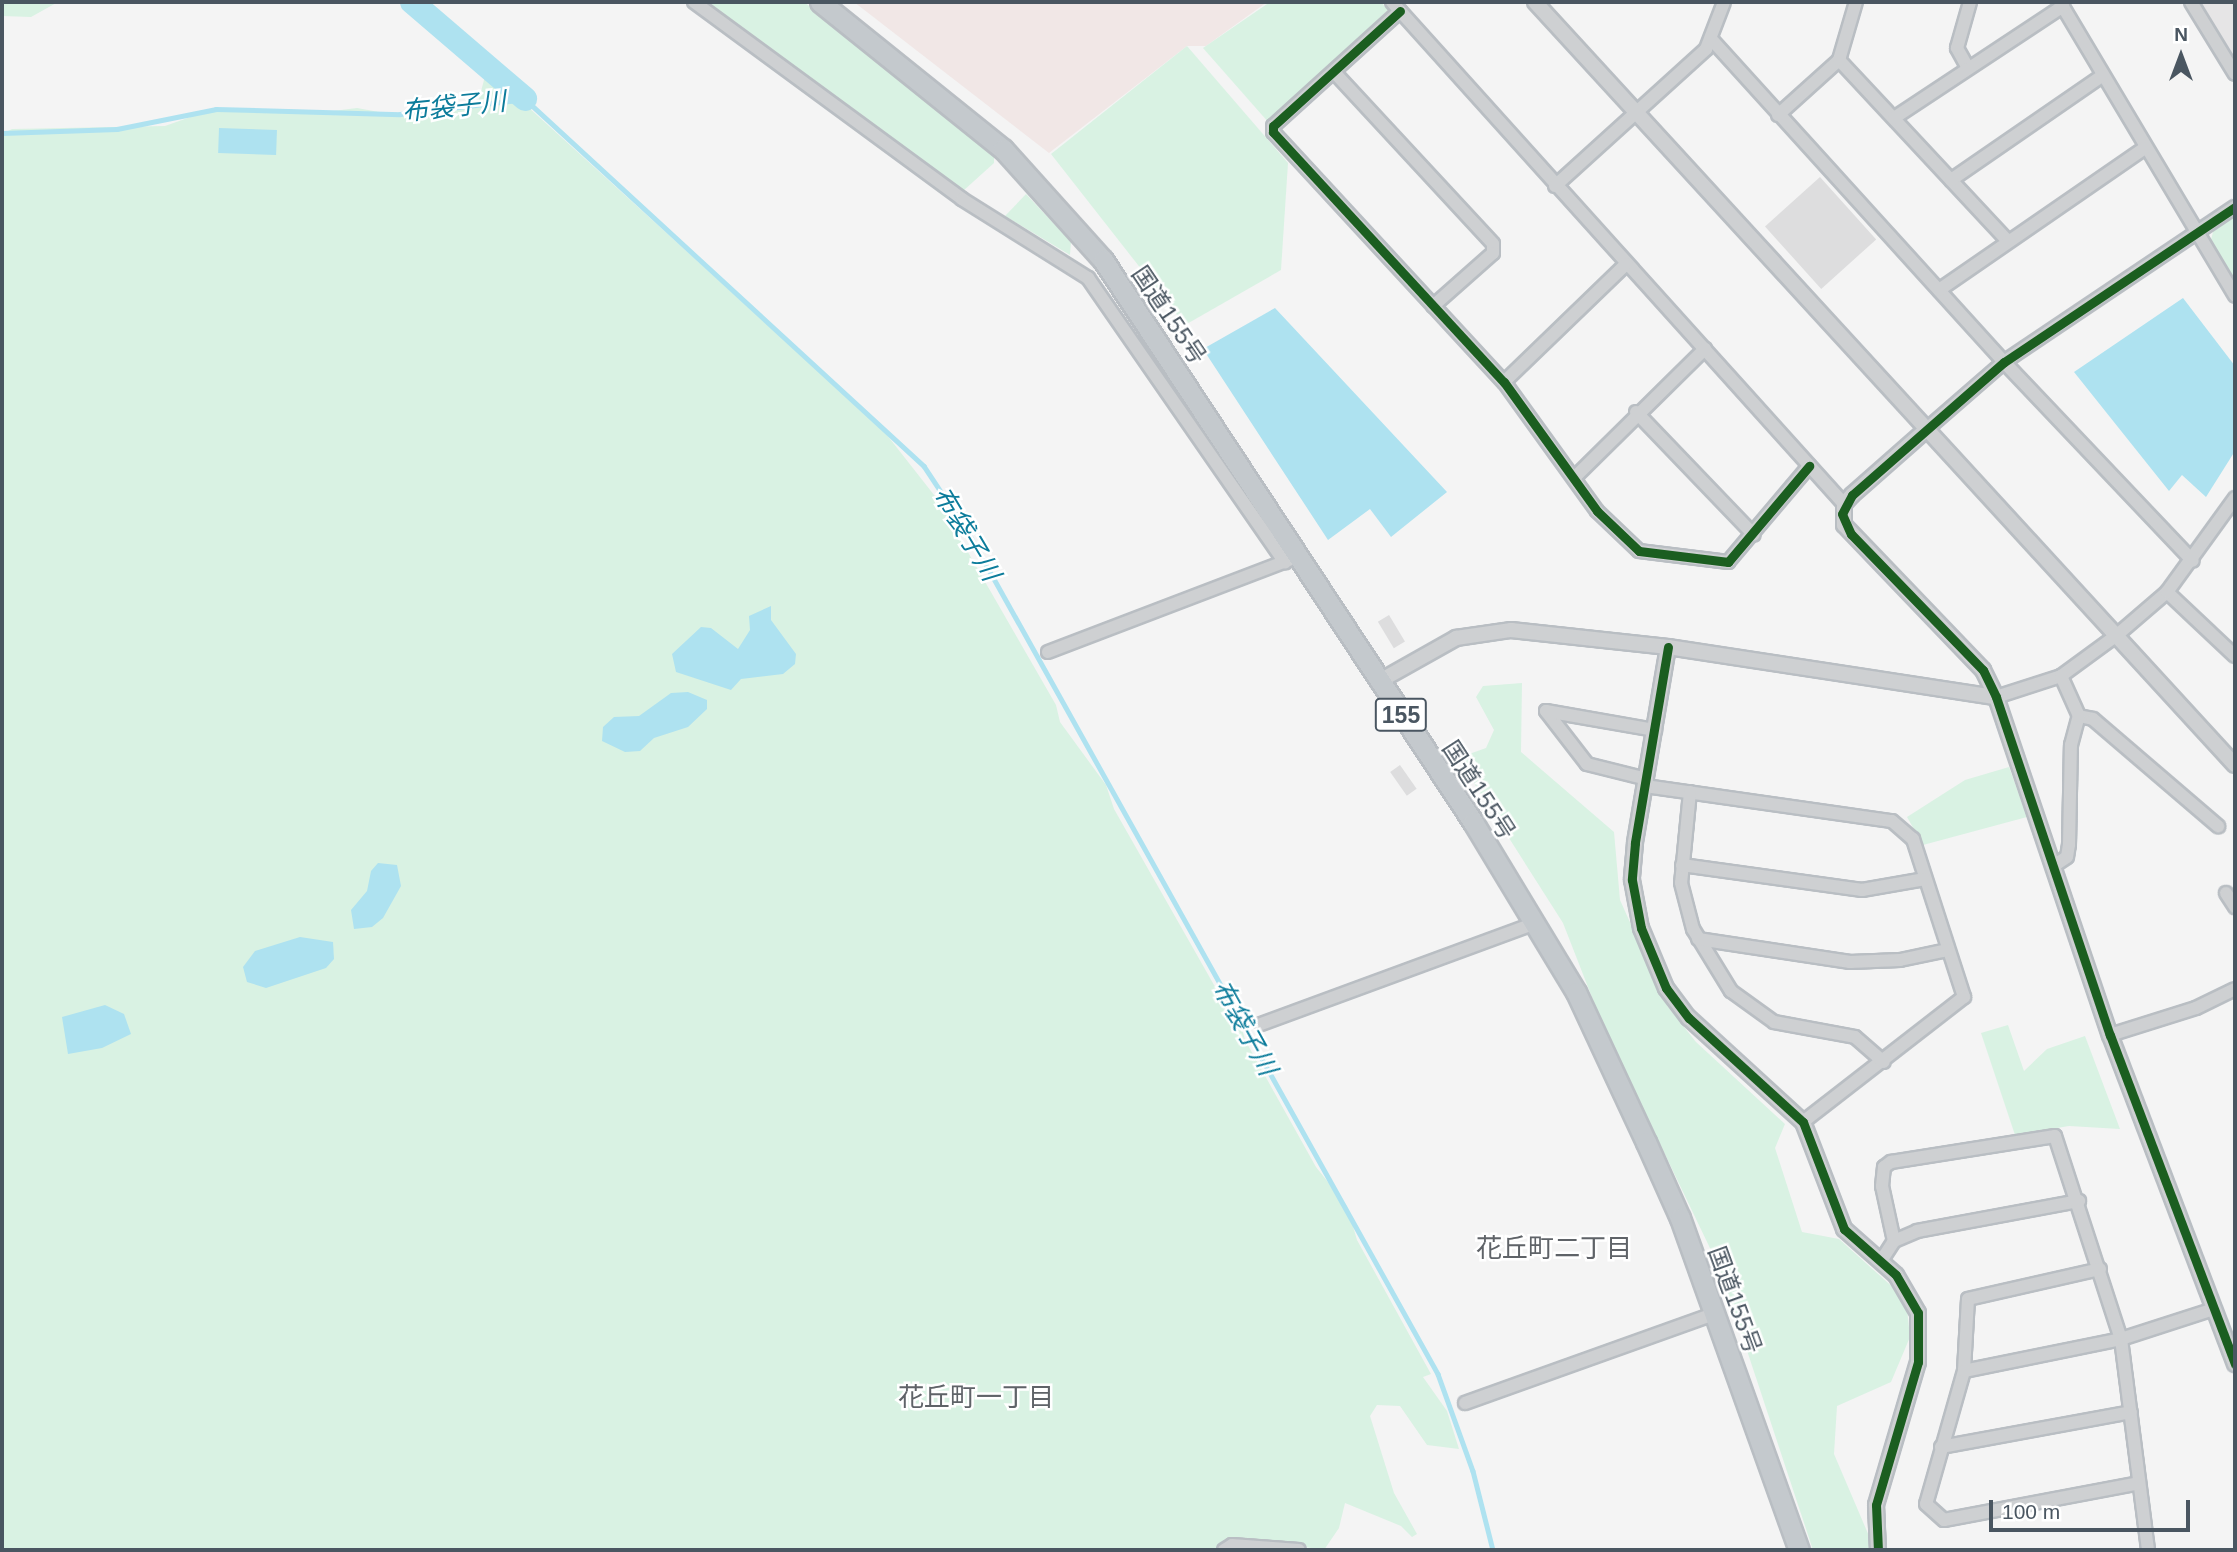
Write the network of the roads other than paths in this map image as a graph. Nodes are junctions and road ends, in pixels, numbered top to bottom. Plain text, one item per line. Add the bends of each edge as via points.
1 (694, 2) edge
2 (820, 2) edge
3 (1536, 2) edge
4 (1724, 2) edge
5 (1856, 2) edge
6 (1970, 2) edge
7 (2191, 2) edge
8 (2062, 4) edge
9 (1396, 7) edge
10 (1712, 40) junction
11 (1839, 60) junction
12 (1968, 68) junction
13 (1334, 72) junction
14 (2235, 74) edge
15 (2102, 76) junction
16 (1636, 111) junction
17 (1779, 115) junction
18 (1894, 118) junction
19 (2146, 148) junction
20 (1951, 180) junction
21 (1555, 186) junction
22 (2235, 207) edge
23 (2194, 229) junction
24 (2008, 242) junction
25 (1626, 264) junction
26 (1939, 290) junction
27 (2235, 296) edge
28 (1433, 306) junction
29 (1705, 349) junction
30 (2004, 362) junction
31 (1504, 382) junction
32 (1636, 412) junction
33 (1928, 428) junction
34 (1809, 466) junction
35 (1574, 478) junction
36 (2235, 498) edge
37 (1844, 504) junction
38 (1754, 535) junction
39 (1291, 559) junction
40 (2193, 561) junction
41 (2167, 592) junction
42 (2116, 635) junction
43 (1668, 647) junction
44 (1048, 652) dead end
45 (2235, 656) edge
46 (2061, 676) junction
47 (1378, 682) junction
48 (1996, 697) junction
49 (2079, 716) junction
50 (1655, 730) junction
51 (2235, 765) edge
52 (1646, 782) junction
53 (1690, 792) junction
54 (2218, 826) dead end
55 (2055, 864) junction
56 (1682, 865) junction
57 (1925, 879) junction
58 (2226, 893) dead end
59 (2235, 907) edge
60 (1535, 923) junction
61 (1698, 939) junction
62 (1947, 950) junction
63 (2235, 989) edge
64 (1261, 1024) dead end
65 (2110, 1035) junction
66 (1884, 1062) junction
67 (1803, 1122) junction
68 (2079, 1201) junction
69 (1894, 1241) junction
70 (1881, 1261) junction
71 (2100, 1269) junction
72 (2214, 1309) junction
73 (1714, 1314) junction
74 (2121, 1339) junction
75 (2235, 1364) edge
76 (1964, 1371) junction
77 (1465, 1403) dead end
78 (2131, 1412) junction
79 (1941, 1447) junction
80 (2139, 1483) junction
81 (1224, 1550) edge
82 (1299, 1550) edge
83 (1798, 1550) edge
84 (1878, 1550) edge
85 (2148, 1550) edge

1 - 39 street via 962,199 1087,278
2 - 39 highway, 国道155号 / 155 via 1003,149 1078,230 1130,300
3 - 16 street
4 - 10 street
5 - 11 street
6 - 12 street via 1957,48
7 - 14 street
8 - 12 street
8 - 15 street
9 - 13 street
9 - 21 street
10 - 16 street
10 - 17 street
11 - 17 street
11 - 18 street
12 - 18 street
13 - 28 street via 1493,244 1493,253
13 - 28 street via 1273,126 1273,132
15 - 19 street
15 - 20 street
16 - 21 street
16 - 33 street
17 - 26 street
18 - 20 street
19 - 23 street
19 - 24 street
20 - 24 street
21 - 25 street
22 - 23 street
23 - 27 street
23 - 30 street
24 - 26 street
25 - 29 street
25 - 31 street
26 - 30 street
28 - 31 street
29 - 32 street
29 - 34 street
30 - 33 street
30 - 40 street
31 - 35 street
32 - 35 street
32 - 38 street
33 - 37 street
33 - 42 street
34 - 37 street
34 - 38 street
35 - 38 street via 1597,511 1645,554 1728,562
36 - 40 street
37 - 48 street via 1844,525 1983,670
39 - 44 street
39 - 47 highway, 国道155号 / 155
40 - 41 street
41 - 42 street
41 - 45 street
42 - 46 street
42 - 51 street
43 - 47 street via 1541,631 1483,631 1432,648
43 - 48 street
43 - 50 street
46 - 48 street
46 - 49 street
47 - 60 highway, 国道155号 / 155
48 - 55 street
49 - 54 street via 2093,719
49 - 55 street via 2071,745 2069,845 2067,857
50 - 52 street
50 - 52 street via 1546,711 1587,764
52 - 53 street
52 - 67 street via 1632,880 1641,928 1657,970 1701,1031
53 - 56 street
53 - 57 street via 1892,821 1913,839
55 - 65 street
56 - 57 street via 1862,890
56 - 61 street
57 - 62 street
58 - 59 street
60 - 64 street
60 - 73 highway, 国道155号 / 155 via 1576,992 1646,1142
61 - 62 street via 1850,962 1900,960
61 - 66 street via 1731,991 1749,1008 1774,1022 1855,1037
62 - 66 street via 1964,997
63 - 65 street via 2196,1008
65 - 72 street
66 - 67 street
67 - 70 street via 1844,1229
68 - 69 street via 1917,1231
68 - 69 street via 2055,1136 1891,1162 1884,1167 1882,1186
68 - 71 street
69 - 70 street
70 - 84 street via 1913,1302 1921,1329 1916,1373 1875,1505
71 - 74 street
71 - 76 street via 1974,1294 1965,1306
72 - 74 street
72 - 75 street
73 - 77 street
73 - 83 highway, 国道155号 / 155
74 - 76 street
74 - 78 street
76 - 79 street
78 - 79 street
78 - 80 street
79 - 80 street via 1925,1496 1928,1510 1944,1520
80 - 85 street
81 - 82 street via 1232,1545

